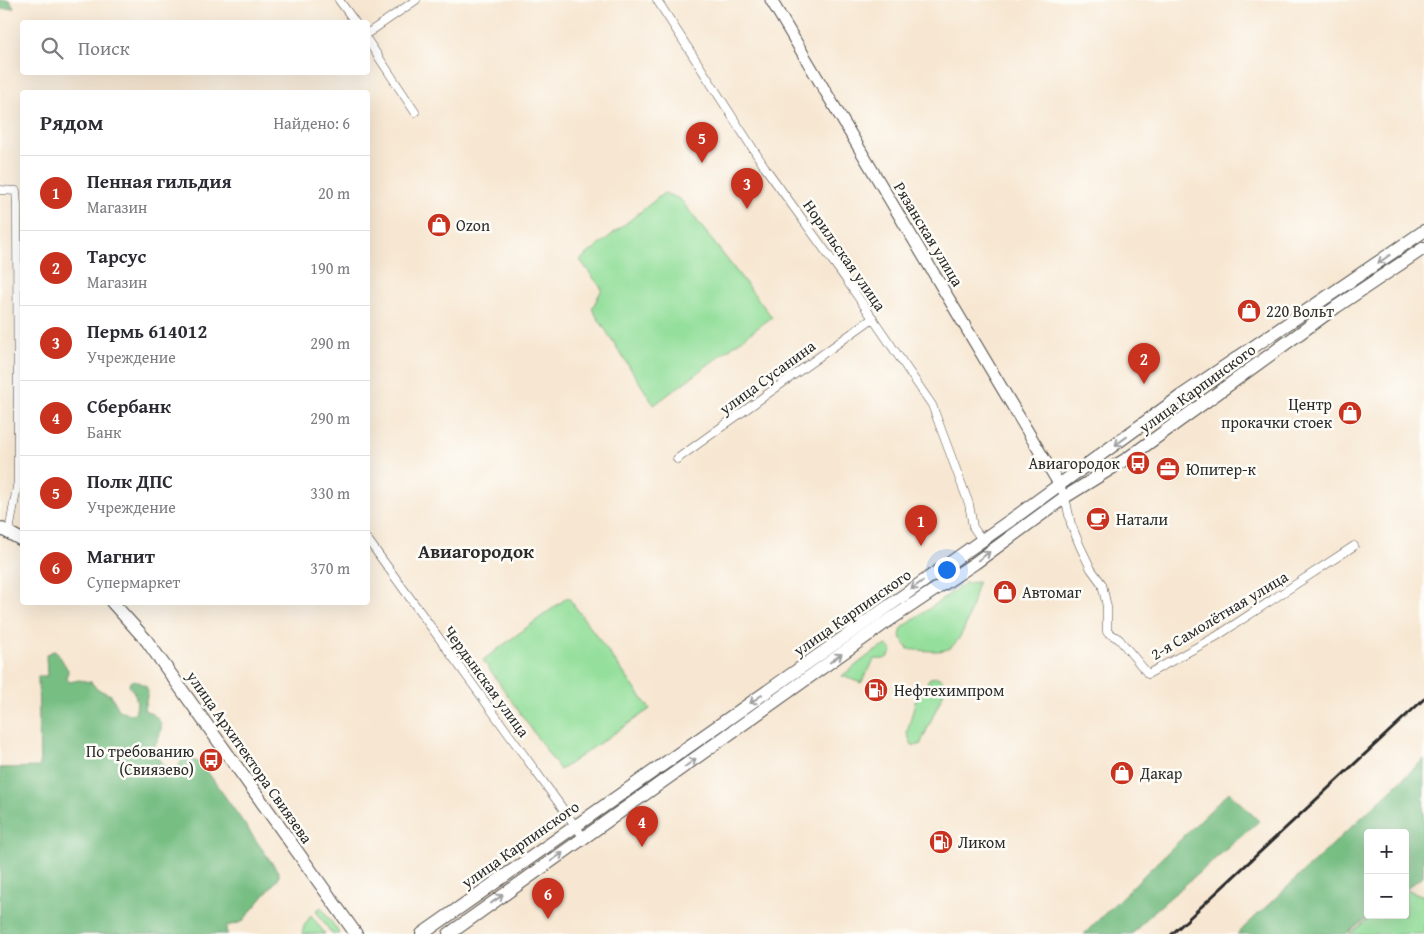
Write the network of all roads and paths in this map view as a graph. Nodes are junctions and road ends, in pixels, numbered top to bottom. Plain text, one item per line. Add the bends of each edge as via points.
1 (339, 0) edge
2 (416, 0) edge
3 (657, 0) edge
4 (770, 0) edge
5 (354, 20) edge
6 (370, 32) edge
7 (370, 43) edge
8 (415, 112) dead end
9 (0, 190) edge
10 (1424, 231) edge
11 (1424, 248) edge
12 (872, 318) junction
13 (1190, 390) junction
14 (1202, 404) junction
15 (677, 459) dead end
16 (1059, 484) junction
17 (1065, 497) junction
18 (5, 530) edge
19 (20, 539) edge
20 (982, 540) junction
21 (370, 543) edge
22 (1354, 546) dead end
23 (115, 605) edge
24 (809, 669) junction
25 (779, 691) junction
26 (575, 826) junction
27 (584, 838) junction
28 (474, 917) junction
29 (356, 934) edge
30 (422, 934) edge
31 (449, 934) edge
32 (458, 934) edge

1 - 5 street
2 - 6 street
3 - 12 street, Норильская улица via 766,169
4 - 16 street, Рязанская улица
7 - 8 street
9 - 18 street via 16,191 18,475
10 -> 13 main road, улица Карпинского
11 - 14 main road, улица Карпинского
12 - 15 street, улица Сусанина
12 - 20 street, Норильская улица via 932,405 969,504 973,527
13 - 14 main road via 1188,403 1192,406
13 -> 16 main road, улица Карпинского
14 - 17 main road, улица Карпинского via 1128,458
16 - 17 street
16 - 20 main road, улица Карпинского
17 - 22 street, 2-я Самолётная улица via 1080,546 1091,570 1102,584 1108,632 1119,639 1148,674 1216,636
24 -> 17 main road, улица Карпинского via 976,563
18 - 19 main road
20 -> 24 main road, улица Карпинского
21 - 26 street, Чердынская улица
23 - 29 main road, улица Архитектора Свиязева via 147,641
24 - 25 main road, улица Карпинского
25 -> 26 main road, улица Карпинского
27 -> 25 main road, улица Карпинского
26 - 27 street, Чердынская улица
26 - 30 main road, улица Карпинского
28 -> 27 main road, улица Карпинского
28 - 31 main road, улица Карпинского
28 - 32 street

